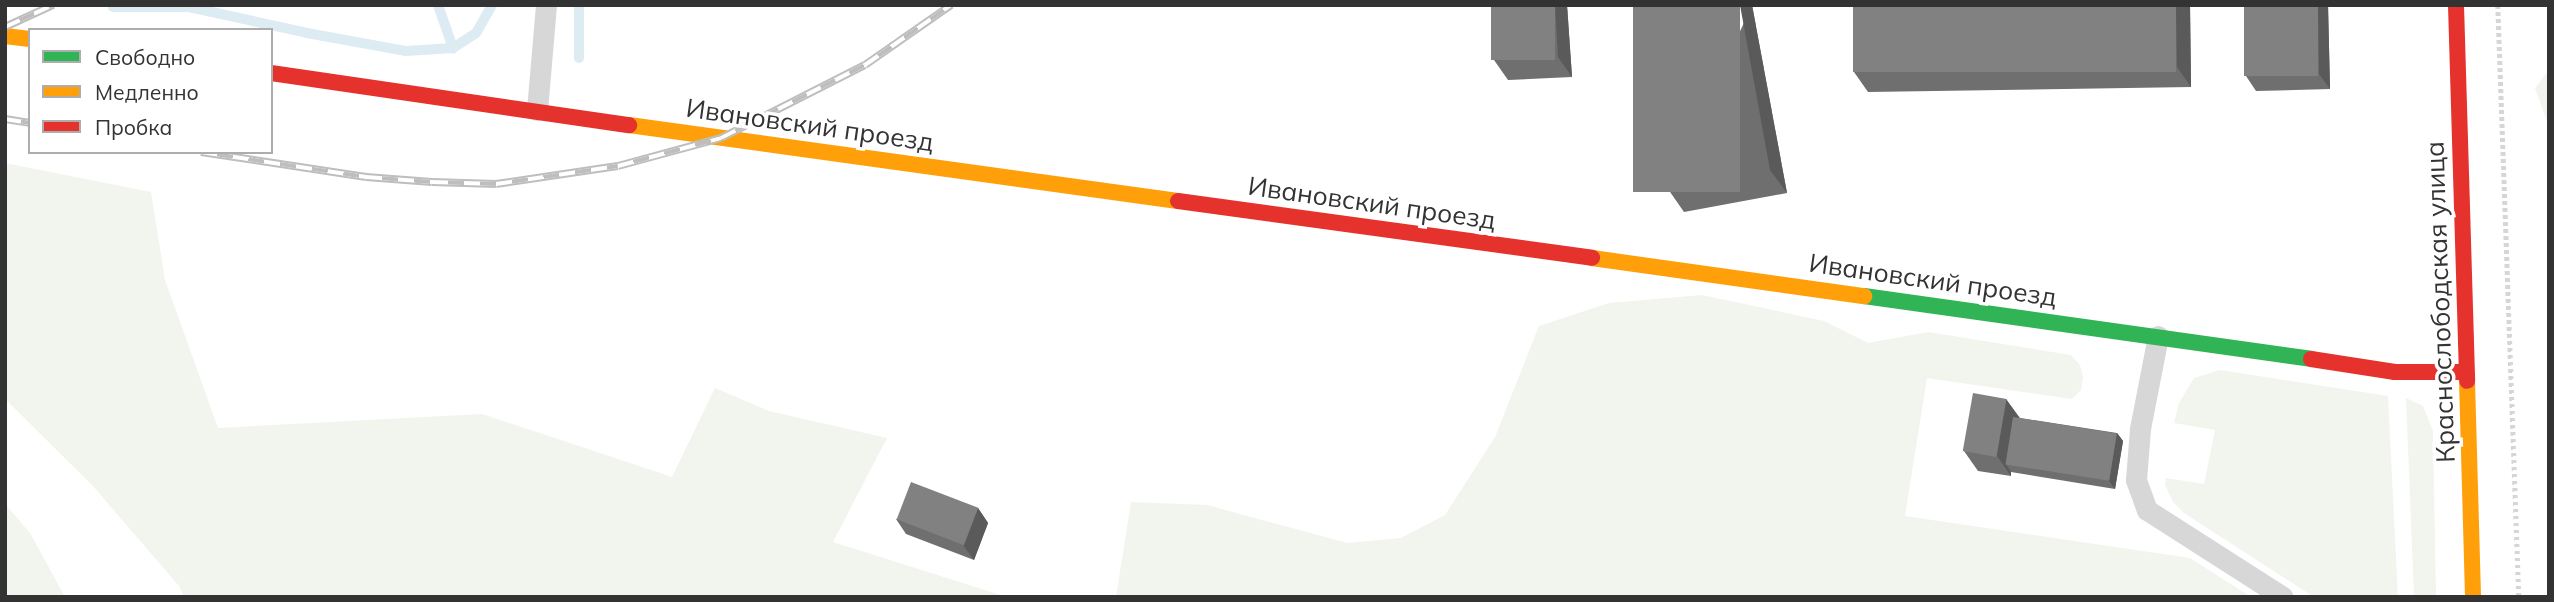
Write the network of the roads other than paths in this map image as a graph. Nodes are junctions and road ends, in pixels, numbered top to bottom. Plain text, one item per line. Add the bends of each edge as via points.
1 (546, 5) edge
2 (2456, 5) edge
3 (5, 36) edge
4 (28, 39) edge
5 (273, 73) edge
6 (537, 110) junction
7 (2158, 336) junction
8 (2466, 372) junction
9 (2283, 597) edge
10 (2473, 597) edge

1 - 6 lane
2 - 8 street, Краснослободская улица
3 - 4 street
5 - 6 street, Ивановский проезд
6 - 7 street, Ивановский проезд
7 - 8 street, Ивановский проезд via 2395,372
7 - 9 lane via 2140,429 2136,480 2147,510
8 - 10 street, Краснослободская улица

